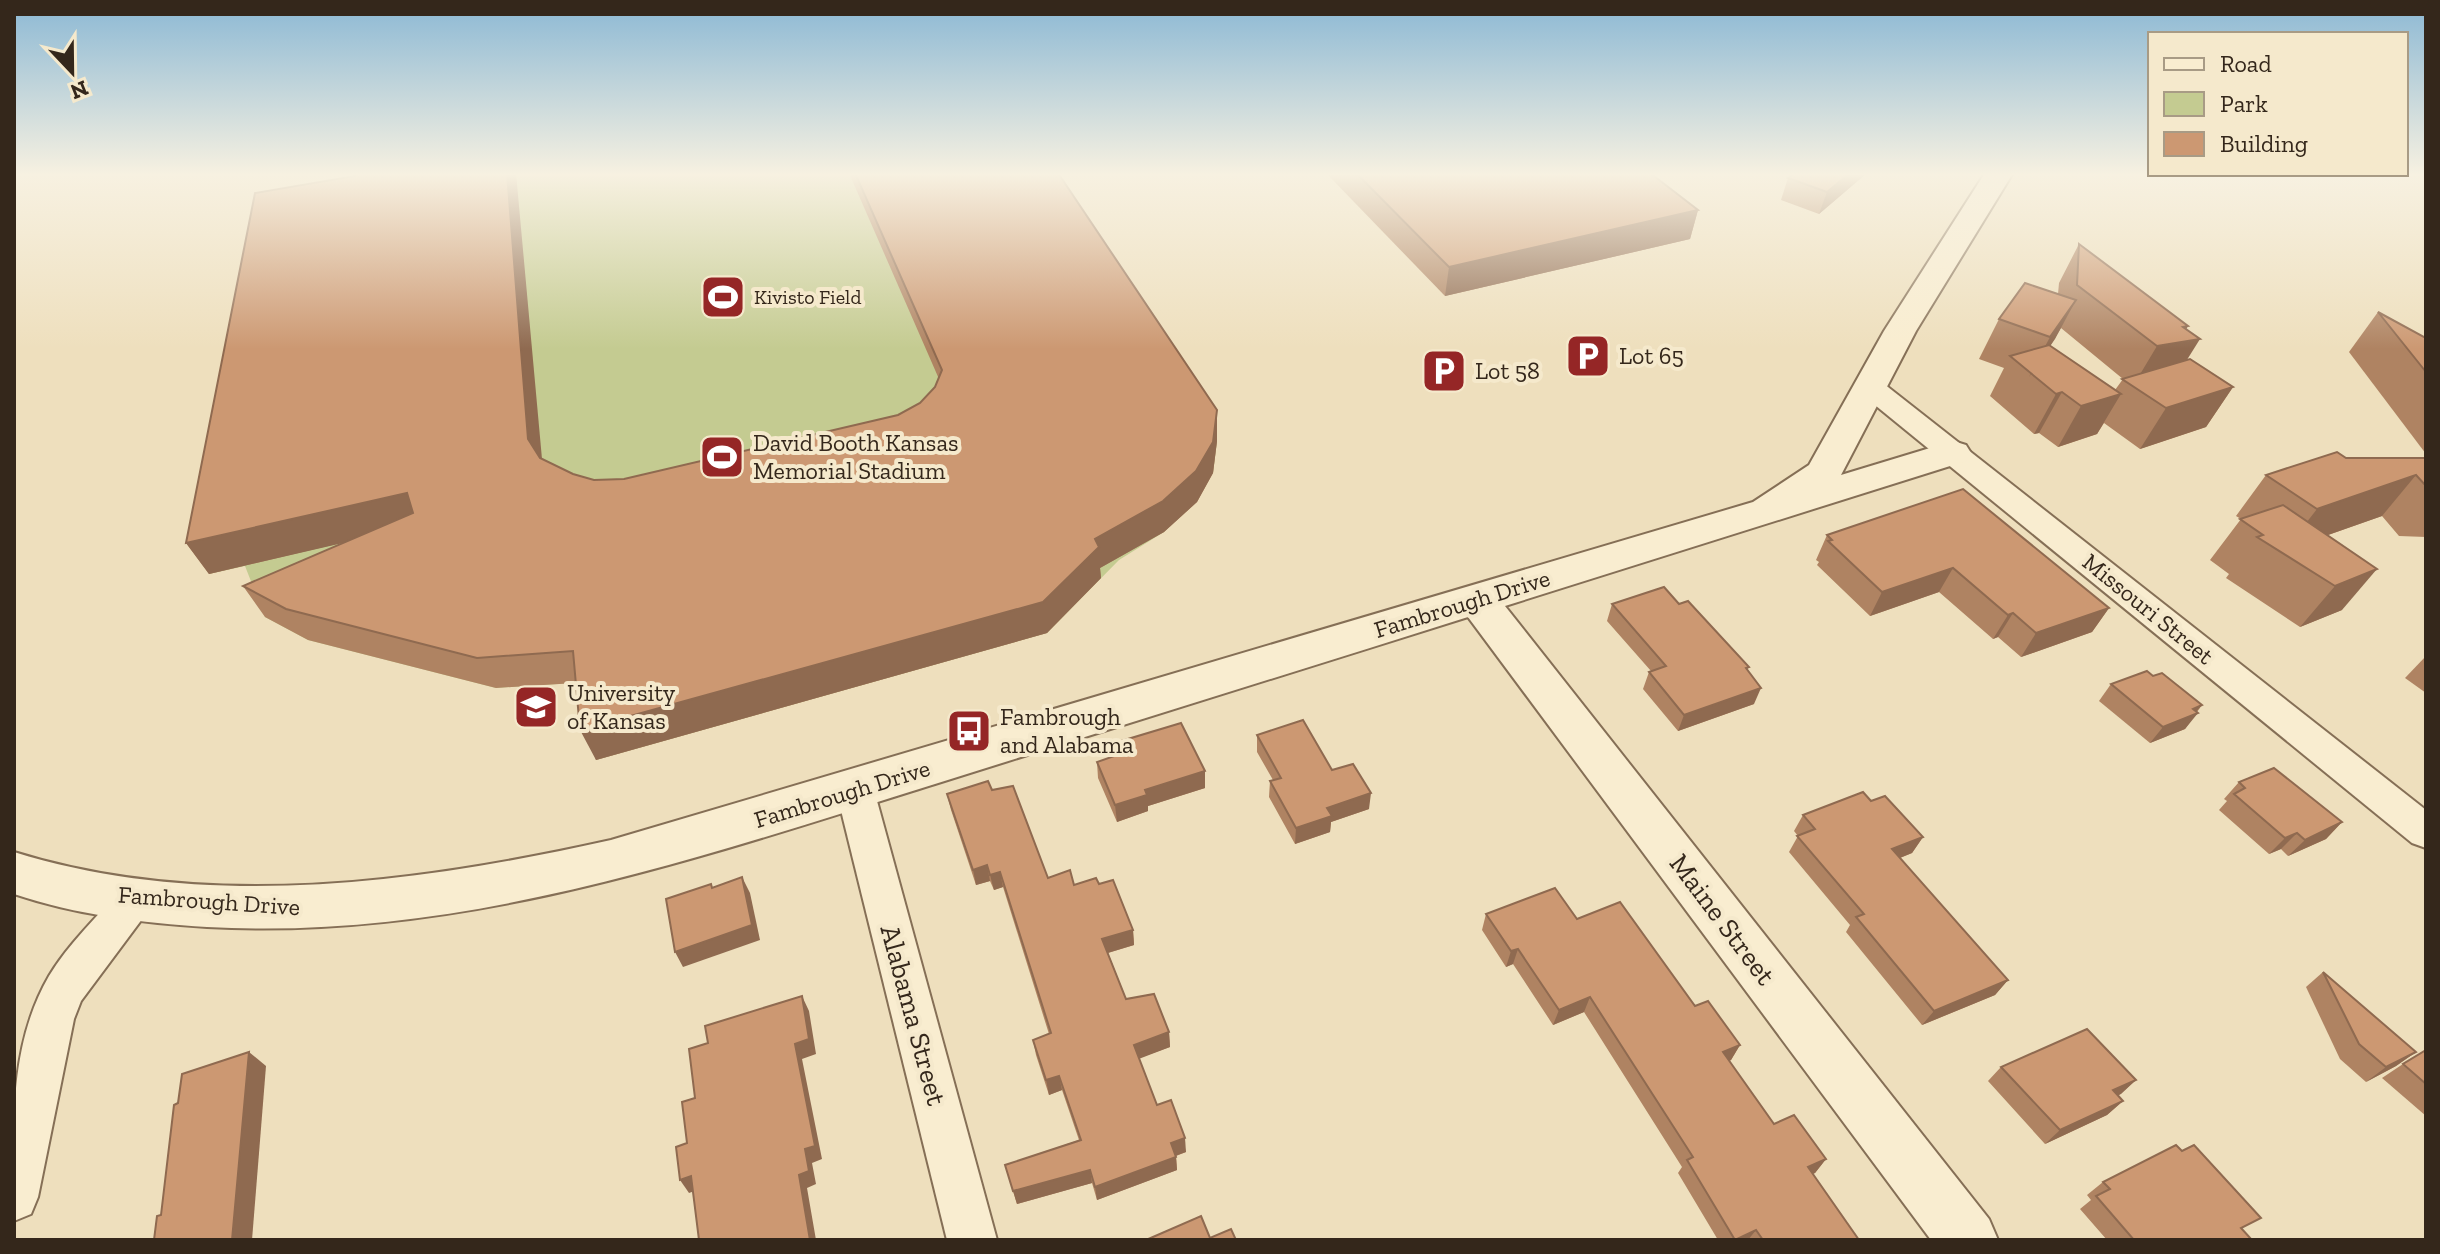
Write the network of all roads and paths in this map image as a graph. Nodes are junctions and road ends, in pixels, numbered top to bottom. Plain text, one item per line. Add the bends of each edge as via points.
1 (1963, 232) edge
2 (1869, 386) junction
3 (1953, 453) junction
4 (1767, 511) junction
5 (1477, 599) junction
6 (855, 790) junction
7 (2426, 832) edge
8 (14, 873) edge
9 (137, 899) junction
10 (14, 1197) edge
11 (972, 1240) edge
12 (1968, 1240) edge

1 - 2 street, Fambrough Drive
2 - 3 street, Missouri Street
2 - 4 street, Fambrough Drive via 1824,472
3 - 4 street
3 - 7 street, Missouri Street
4 - 5 street, Fambrough Drive
5 - 6 street, Fambrough Drive
5 - 12 street, Maine Street
6 - 9 street, Fambrough Drive via 590,868 461,894 313,908
6 - 11 street, Alabama Street
8 - 9 street, Fambrough Drive
9 - 10 street via 60,999

